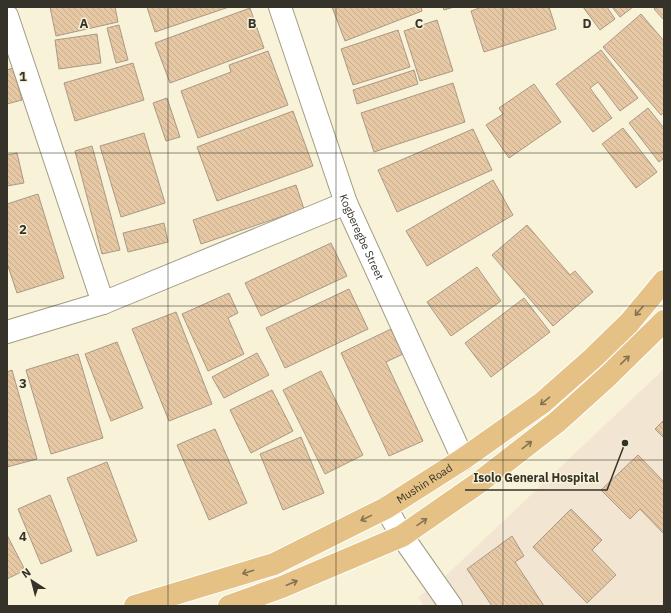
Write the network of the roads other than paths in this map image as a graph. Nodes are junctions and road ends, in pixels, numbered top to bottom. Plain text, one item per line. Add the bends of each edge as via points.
1 (280, 7) edge
2 (7, 16) edge
3 (346, 203) junction
4 (664, 281) edge
5 (103, 303) junction
6 (664, 321) edge
7 (7, 332) edge
8 (463, 459) junction
9 (386, 508) junction
10 (402, 536) junction
11 (135, 606) edge
12 (229, 606) edge
13 (451, 606) edge

1 - 3 street, Kogberegbe Street
2 - 5 street
3 - 5 street
3 - 8 street, Kogberegbe Street
4 -> 8 main road, Mushin Road via 629,323 593,358 542,403
5 - 7 street
10 -> 6 main road via 477,484 557,422
8 - 9 main road, Mushin Road
9 - 10 street
9 -> 11 main road, Mushin Road via 274,564
12 -> 10 main road via 282,587
10 - 13 street

